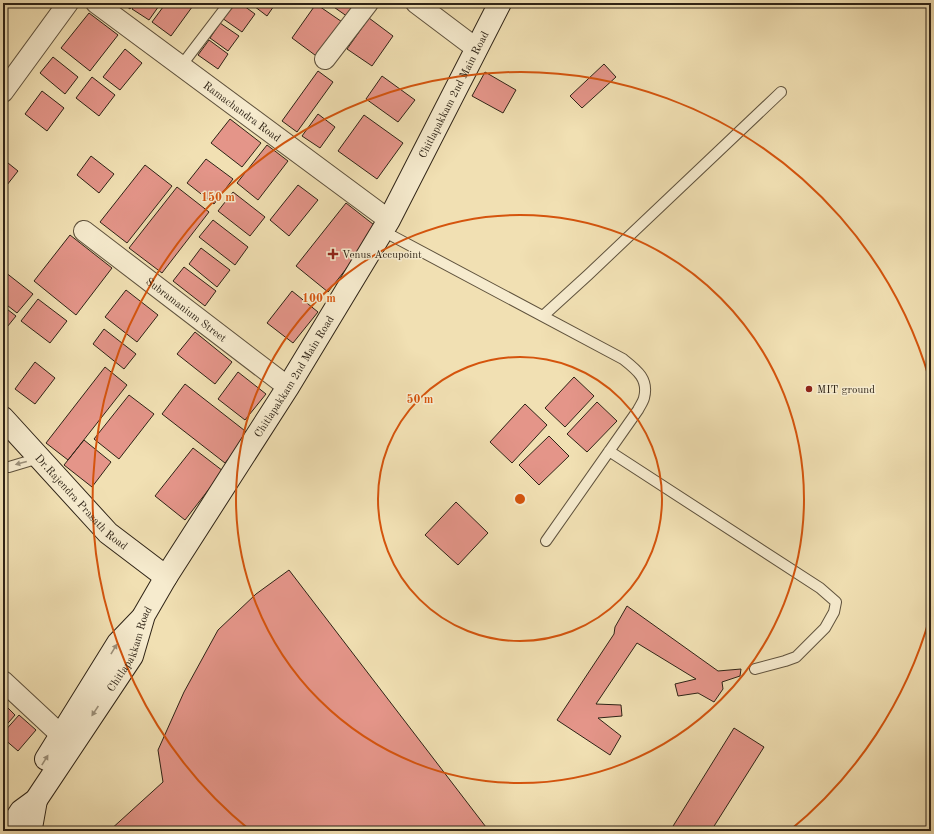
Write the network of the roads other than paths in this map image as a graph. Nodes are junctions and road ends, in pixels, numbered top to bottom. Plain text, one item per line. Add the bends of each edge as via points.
1 (68, 3) edge
2 (96, 3) edge
3 (229, 3) edge
4 (368, 3) edge
5 (416, 3) edge
6 (500, 3) edge
7 (477, 49) junction
8 (325, 59) dead end
9 (181, 66) junction
10 (3, 92) edge
11 (781, 92) dead end
12 (386, 225) junction
13 (84, 231) dead end
14 (543, 316) junction
15 (288, 388) junction
16 (3, 418) edge
17 (609, 451) junction
18 (39, 458) junction
19 (3, 467) edge
20 (546, 541) dead end
21 (166, 577) junction
22 (144, 615) junction
23 (755, 669) dead end
24 (3, 681) edge
25 (61, 735) junction
26 (20, 814) edge

1 - 10 street
2 - 9 street, Ramachandra Road
3 - 9 lane
4 - 8 street
5 - 7 street
6 - 7 street, Chitlapakkam 2nd Main Road
7 - 12 street, Chitlapakkam 2nd Main Road
9 - 12 street, Ramachandra Road
11 - 14 lane
12 - 14 lane
12 - 15 street, Chitlapakkam 2nd Main Road
13 - 15 street, Subramanium Street
14 - 17 lane via 623,359 638,371 646,384 644,399 638,410
15 - 21 street, Chitlapakkam 2nd Main Road
16 - 18 street, Dr.Rajendra Prasath Road
17 - 20 lane
17 - 23 lane via 820,588 836,602 834,612 825,628 796,657
18 -> 19 lane
18 - 21 street, Dr.Rajendra Prasath Road via 108,533
21 - 22 street, Chitlapakkam 2nd Main Road
25 -> 22 street, Chitlapakkam Road via 118,643
22 -> 26 street, Chitlapakkam Road via 132,656
24 - 25 street
26 -> 25 street, Chitlapakkam Road

